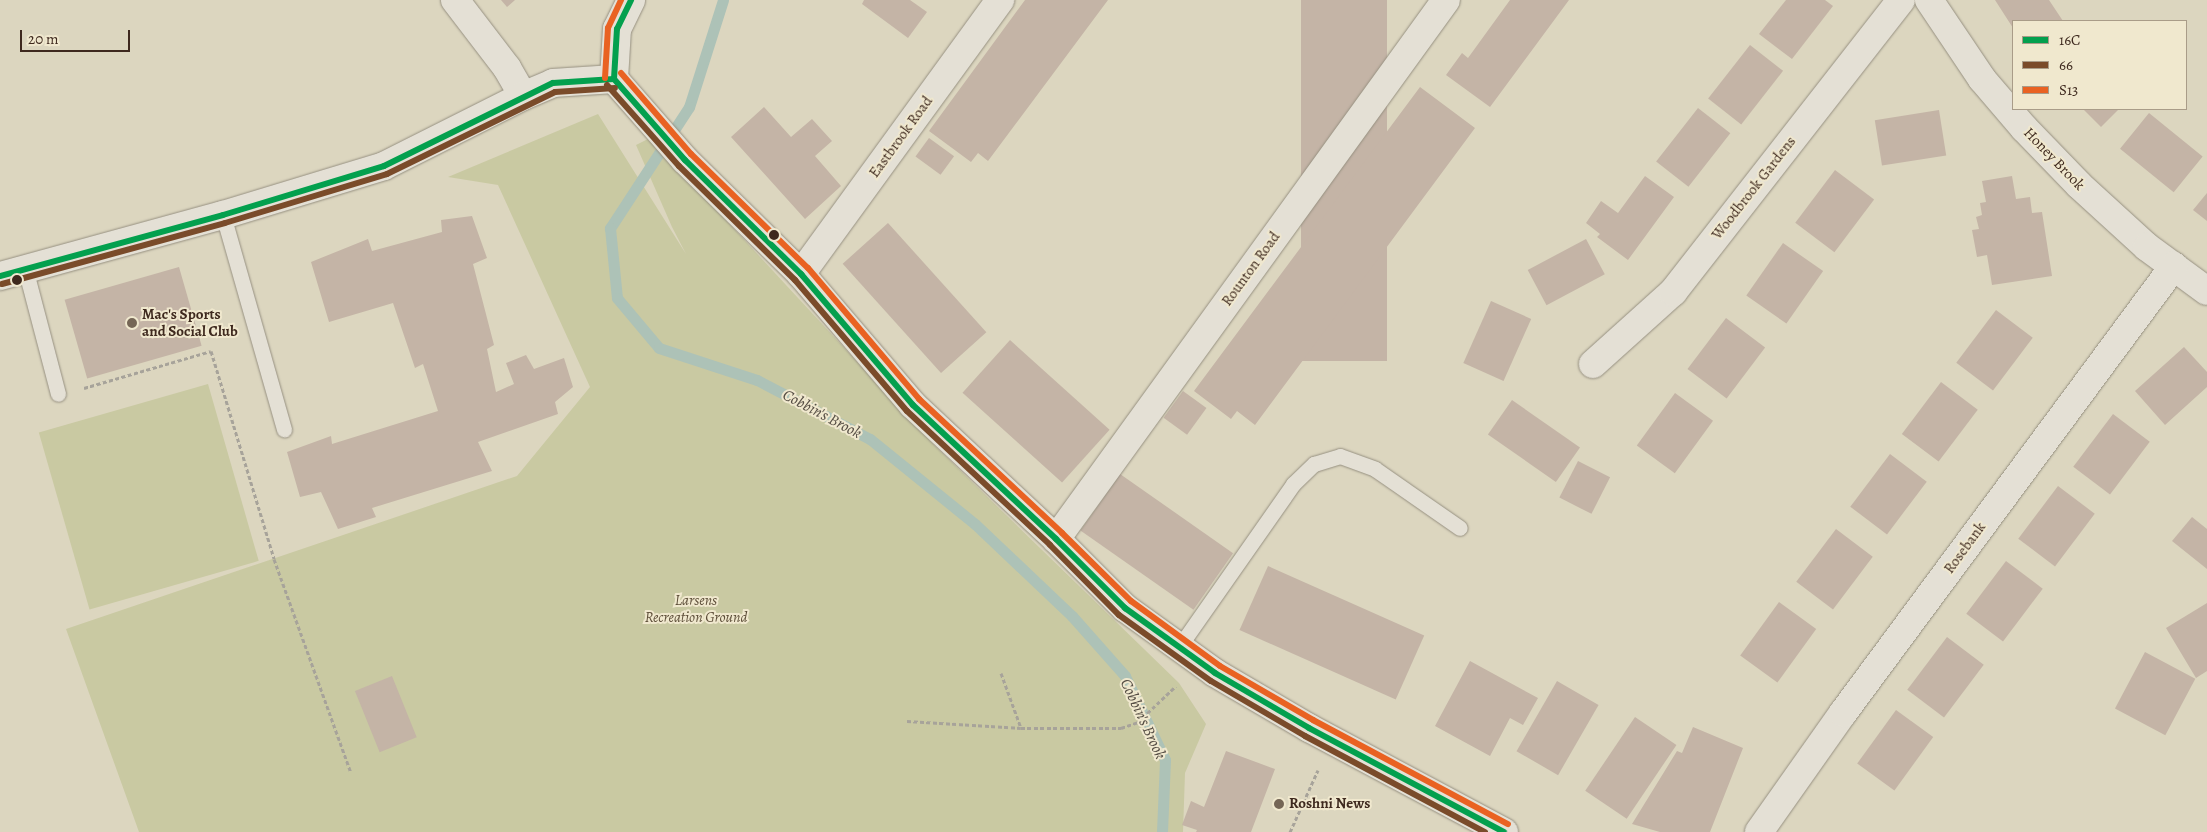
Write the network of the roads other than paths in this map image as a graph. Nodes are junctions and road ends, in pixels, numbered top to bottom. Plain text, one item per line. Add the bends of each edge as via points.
1 (455, 0) edge
2 (632, 0) edge
3 (1000, 0) edge
4 (1446, 0) edge
5 (1901, 0) edge
6 (1929, 0) edge
7 (614, 79) junction
8 (523, 96) junction
9 (223, 215) junction
10 (2174, 266) junction
11 (12, 272) edge
12 (801, 274) junction
13 (2207, 291) edge
14 (1593, 364) dead end
15 (58, 394) road end
16 (284, 428) dead end
17 (1460, 528) dead end
18 (1056, 539) junction
19 (1179, 647) junction
20 (1475, 825) edge
21 (1504, 832) edge
22 (1759, 832) edge

1 - 8 street via 507,68
2 - 7 street via 617,29
3 - 12 street, Eastbrook Road
4 - 18 street, Rounton Road
5 - 14 street, Woodbrook Gardens via 1673,292
6 - 10 street, Honey Brook via 1982,79 2024,128 2079,186
7 - 8 street via 554,83
7 - 12 street via 685,160
8 - 9 street via 384,166
9 - 11 street
9 - 16 lane
10 - 13 street, Honey Brook
10 - 22 street, Rosebank via 1843,713
11 - 15 lane
12 - 18 street via 912,405
17 - 19 lane via 1375,469 1340,456 1314,464 1293,484
18 - 19 street via 1125,608
19 - 20 street via 1215,673
20 - 21 street

